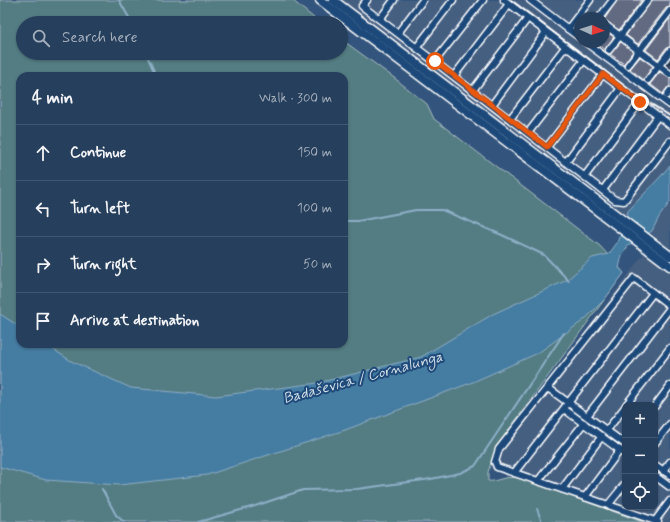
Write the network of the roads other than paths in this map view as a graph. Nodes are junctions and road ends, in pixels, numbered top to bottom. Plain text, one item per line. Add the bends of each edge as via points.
1 (320, 0) edge
2 (333, 0) edge
3 (366, 0) edge
4 (394, 0) edge
5 (423, 0) edge
6 (453, 0) edge
7 (483, 0) edge
8 (530, 0) edge
9 (590, 0) edge
10 (612, 0) edge
11 (648, 0) edge
12 (507, 2) edge
13 (670, 10) edge
14 (603, 12) edge
15 (342, 16) edge
16 (528, 18) junction
17 (380, 19) junction
18 (348, 21) edge
19 (610, 28) edge
20 (568, 29) junction
21 (546, 32) junction
22 (398, 33) junction
23 (574, 34) edge
24 (620, 36) junction
25 (566, 46) junction
26 (417, 48) junction
27 (593, 48) edge
28 (610, 50) dead end
29 (640, 50) junction
30 (670, 51) edge
31 (584, 60) junction
32 (435, 61) junction
33 (628, 65) dead end
34 (659, 65) junction
35 (603, 74) junction
36 (670, 74) edge
37 (454, 76) junction
38 (648, 80) dead end
39 (622, 88) junction
40 (473, 90) junction
41 (640, 102) junction
42 (492, 105) junction
43 (670, 105) edge
44 (658, 116) junction
45 (510, 119) junction
46 (670, 125) edge
47 (528, 132) junction
48 (670, 141) edge
49 (547, 147) junction
50 (566, 162) junction
51 (585, 176) junction
52 (602, 190) junction
53 (617, 220) junction
54 (655, 249) junction
55 (670, 256) edge
56 (670, 266) edge
57 (653, 293) junction
58 (670, 307) edge
59 (670, 348) edge
60 (670, 386) edge
61 (548, 388) junction
62 (629, 402) edge
63 (658, 402) edge
64 (569, 403) junction
65 (564, 409) junction
66 (622, 411) edge
67 (587, 416) junction
68 (584, 422) junction
69 (670, 424) edge
70 (607, 430) junction
71 (602, 436) junction
72 (658, 439) edge
73 (622, 442) edge
74 (622, 451) edge
75 (622, 453) edge
76 (670, 462) edge
77 (658, 467) edge
78 (663, 471) junction
79 (514, 473) junction
80 (670, 475) edge
81 (658, 479) edge
82 (538, 481) junction
83 (670, 487) edge
84 (622, 488) edge
85 (562, 489) junction
86 (585, 497) junction
87 (670, 501) edge
88 (608, 505) junction
89 (634, 510) edge
90 (632, 513) junction
91 (657, 522) edge

1 - 15 main road
2 - 53 main road
3 - 17 lane via 362,6
4 - 17 lane
5 - 22 lane
6 - 26 lane
7 - 32 lane
8 - 20 lane
9 - 20 lane
10 - 14 lane
11 - 24 lane
12 - 16 lane
12 - 37 lane
13 - 29 lane
16 - 21 lane
16 - 40 lane
17 - 22 lane
18 - 53 main road
19 - 24 lane
20 - 23 lane
21 - 25 lane
21 - 42 lane
22 - 26 lane
24 - 28 lane
24 - 29 lane
25 - 31 lane
25 - 45 lane
26 - 32 lane
27 - 43 lane
29 - 33 lane
29 - 34 lane
30 - 34 lane
31 - 35 lane
31 - 47 lane
32 - 37 lane
34 - 36 lane
34 - 38 lane
35 - 39 lane
35 - 49 lane
37 - 40 lane
39 - 41 lane
39 - 50 lane
40 - 42 lane
41 - 44 lane
41 - 51 lane
42 - 45 lane
44 - 46 lane
44 - 52 lane
45 - 47 lane
47 - 49 lane
48 - 52 lane via 624,201 615,200
49 - 50 lane
50 - 51 lane
51 - 52 lane
53 - 54 main road
54 - 55 main road
54 - 56 main road
57 - 58 lane
57 - 61 lane via 634,278
57 - 64 lane
58 - 67 lane
59 - 62 lane
60 - 63 lane
61 - 64 lane
61 - 79 lane via 500,449 495,462 497,467
64 - 65 lane
64 - 67 lane
65 - 68 lane
65 - 79 lane
66 - 70 lane
67 - 70 lane
68 - 71 lane
68 - 82 lane
69 - 72 lane
70 - 73 lane
71 - 74 lane
71 - 85 lane
75 - 86 lane
76 - 78 lane
77 - 78 lane
78 - 80 lane
79 - 82 lane
81 - 83 lane
82 - 85 lane
84 - 88 lane
85 - 86 lane
86 - 88 lane
87 - 91 lane
88 - 90 lane
89 - 90 lane
90 - 91 lane

